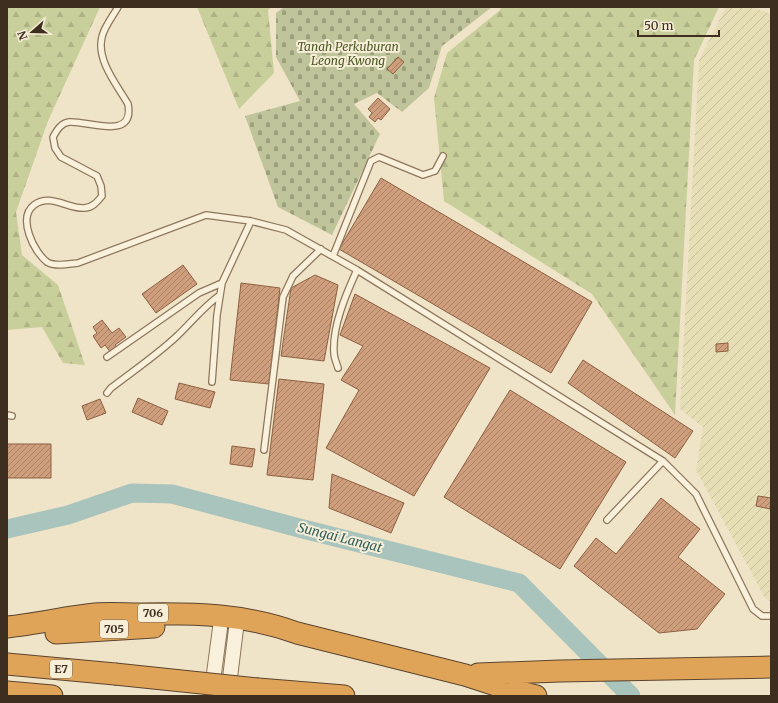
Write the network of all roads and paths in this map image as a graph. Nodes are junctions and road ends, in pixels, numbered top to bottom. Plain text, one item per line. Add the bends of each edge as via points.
1 (118, 7) edge
2 (443, 156) dead end
3 (251, 221) junction
4 (321, 249) junction
5 (332, 256) junction
6 (357, 270) junction
7 (222, 283) junction
8 (220, 295) junction
9 (107, 357) dead end
10 (338, 368) dead end
11 (212, 382) dead end
12 (107, 393) dead end
13 (264, 450) dead end
14 (663, 461) junction
15 (607, 520) dead end
16 (771, 616) edge
17 (7, 627) edge
18 (228, 628) junction
19 (7, 633) edge
20 (297, 633) junction
21 (7, 664) edge
22 (771, 667) edge
23 (465, 675) junction
24 (7, 692) edge
25 (52, 696) edge
26 (211, 696) edge
27 (228, 696) edge
28 (344, 696) edge
29 (536, 696) edge

1 - 3 lane via 102,36 100,48 103,60 128,104 129,113 126,120 113,127 68,122 59,127 53,137 55,148 61,157 96,176 102,196 95,204 85,208 42,201 33,206 27,214 26,226 29,236 48,262 61,265 78,263 206,215
2 - 5 lane via 434,171 423,175 379,157 371,161
3 - 4 lane via 286,230
3 - 7 lane
4 - 5 lane
4 - 13 lane via 293,276 283,297
5 - 6 lane
6 - 10 lane via 344,297 334,338 334,355
6 - 14 lane
7 - 8 lane
7 - 9 lane via 199,293
8 - 11 lane
8 - 12 lane via 208,303 152,358
14 - 15 lane
14 - 16 lane via 696,494 753,609 762,616
17 - 20 highway, 706 via 95,614 203,614 249,619
18 - 19 highway, 705 via 153,627
18 - 20 highway via 269,634
18 - 26 street
18 - 27 street
20 - 23 highway
21 - 28 highway, E7, bridge
22 - 23 highway
23 - 29 highway
24 - 25 highway, E7

